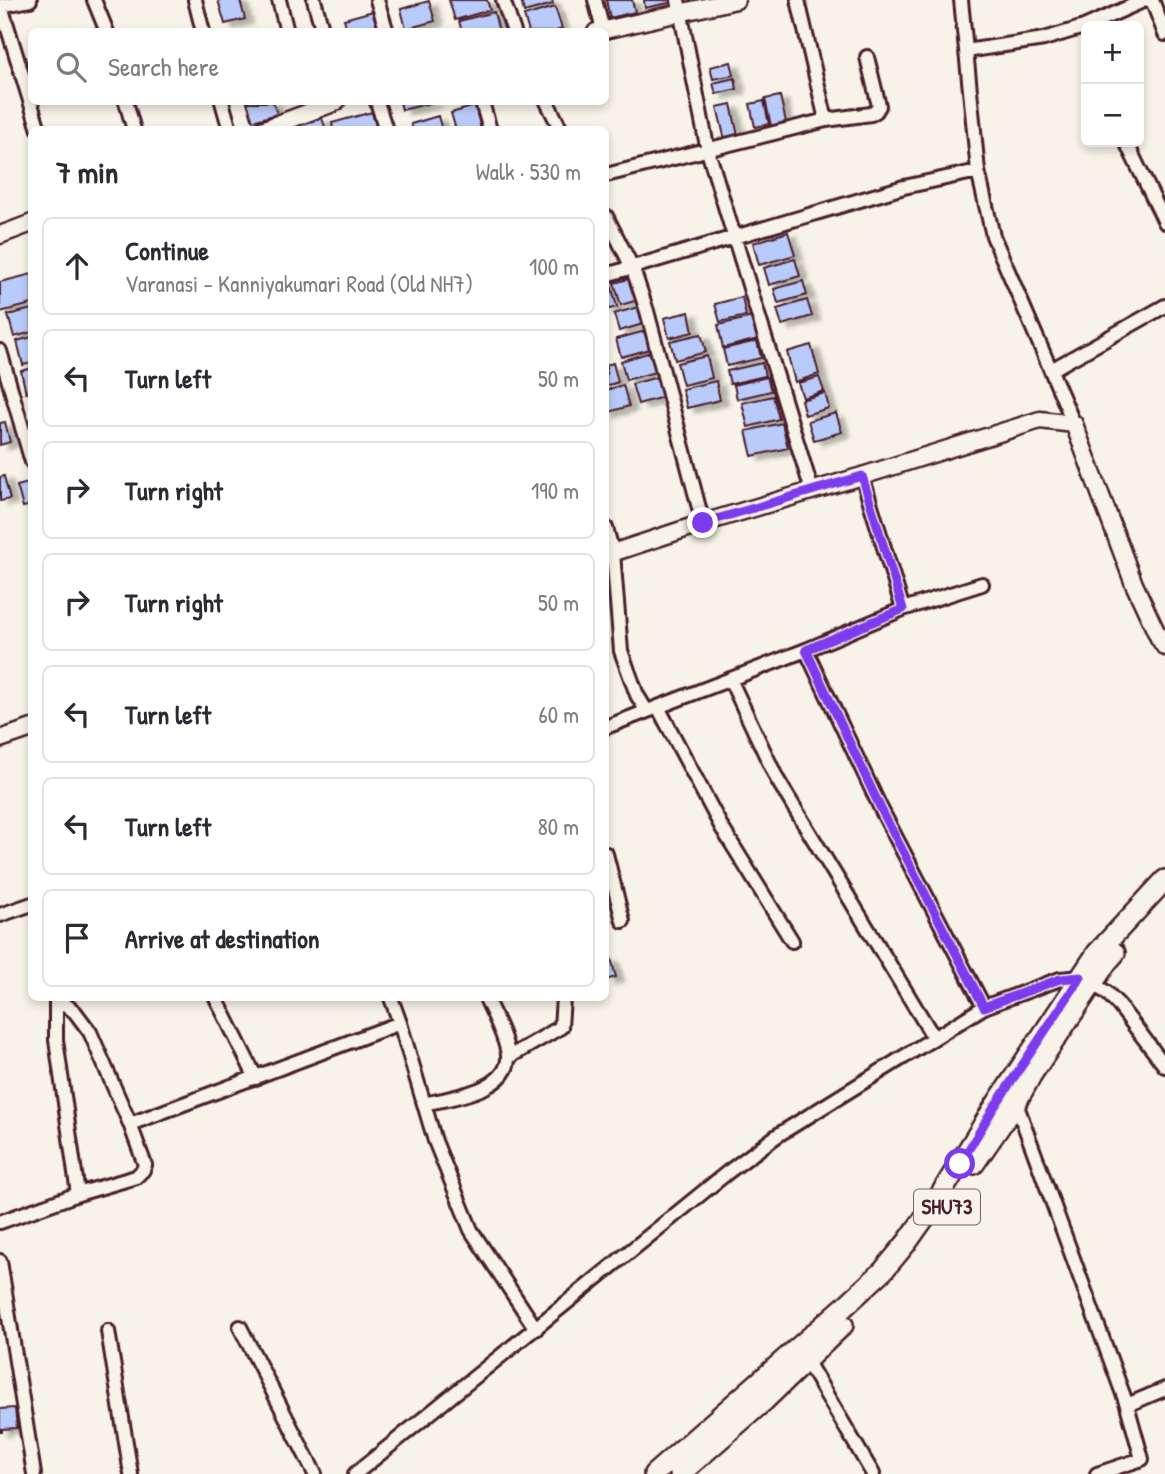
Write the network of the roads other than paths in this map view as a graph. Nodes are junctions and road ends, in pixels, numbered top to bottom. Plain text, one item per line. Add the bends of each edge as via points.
1 (94, 0) edge
2 (195, 0) edge
3 (279, 0) edge
4 (314, 0) edge
5 (377, 0) edge
6 (503, 0) edge
7 (595, 0) edge
8 (736, 0) edge
9 (799, 0) edge
10 (961, 0) edge
11 (1144, 0) edge
12 (1152, 0) edge
13 (21, 1) edge
14 (0, 6) edge
15 (680, 6) edge
16 (1103, 21) edge
17 (105, 28) edge
18 (202, 28) edge
19 (286, 28) edge
20 (322, 28) edge
21 (386, 28) edge
22 (513, 28) edge
23 (600, 28) edge
24 (609, 28) edge
25 (1081, 31) edge
26 (1165, 34) edge
27 (966, 51) junction
28 (867, 57) dead end
29 (28, 95) edge
30 (31, 105) edge
31 (127, 105) edge
32 (223, 105) edge
33 (378, 105) edge
34 (483, 105) edge
35 (548, 105) edge
36 (308, 106) edge
37 (826, 120) junction
38 (38, 126) edge
39 (133, 126) edge
40 (229, 126) edge
41 (268, 126) edge
42 (385, 126) edge
43 (489, 126) edge
44 (559, 126) edge
45 (1128, 147) edge
46 (708, 150) junction
47 (978, 171) junction
48 (609, 174) edge
49 (609, 222) edge
50 (1165, 222) edge
51 (28, 224) edge
52 (0, 235) edge
53 (735, 237) junction
54 (633, 269) junction
55 (609, 274) edge
56 (1165, 306) edge
57 (0, 351) edge
58 (1051, 370) junction
59 (1074, 424) junction
60 (27, 433) edge
61 (862, 476) junction
62 (812, 491) junction
63 (703, 523) junction
64 (609, 554) edge
65 (982, 584) dead end
66 (903, 609) junction
67 (1165, 647) edge
68 (806, 650) junction
69 (730, 679) junction
70 (652, 708) junction
71 (609, 725) edge
72 (28, 729) edge
73 (0, 739) edge
74 (609, 866) edge
75 (1165, 880) edge
76 (1165, 898) edge
77 (28, 905) edge
78 (0, 914) edge
79 (623, 921) dead end
80 (792, 941) dead end
81 (1087, 980) junction
82 (56, 1001) edge
83 (60, 1001) edge
84 (218, 1001) edge
85 (392, 1001) edge
86 (487, 1001) edge
87 (563, 1001) edge
88 (984, 1007) junction
89 (400, 1023) junction
90 (934, 1038) junction
91 (509, 1057) junction
92 (1165, 1066) edge
93 (256, 1078) junction
94 (1016, 1102) junction
95 (424, 1104) junction
96 (130, 1124) junction
97 (78, 1194) junction
98 (0, 1222) edge
99 (0, 1261) edge
100 (897, 1261) junction
101 (240, 1327) dead end
102 (536, 1329) junction
103 (108, 1331) dead end
104 (806, 1360) junction
105 (1165, 1389) edge
106 (1128, 1405) junction
107 (34, 1474) edge
108 (131, 1474) edge
109 (315, 1474) edge
110 (355, 1474) edge
111 (654, 1474) edge
112 (680, 1474) edge
113 (873, 1474) edge
114 (1097, 1474) edge

1 - 17 street
2 - 18 street
3 - 19 street
4 - 20 street
5 - 21 street
6 - 22 street
7 - 23 street
8 - 15 street
9 - 37 street
10 - 27 street
11 - 16 street
12 - 26 street
13 - 14 street
14 - 29 street
15 - 24 street
15 - 46 street
25 - 27 street
27 - 47 street
28 - 37 street via 879,106 876,111
30 - 38 street
31 - 39 street
32 - 40 street
33 - 42 street
34 - 43 street
35 - 44 street
36 - 41 street
37 - 46 street
45 - 50 street
46 - 48 street
46 - 53 street
47 - 53 street via 904,187
47 - 58 street via 993,236
49 - 54 street
51 - 52 street
53 - 54 street
53 - 62 street
54 - 55 street
54 - 63 street
56 - 58 street
57 - 60 street
58 - 59 street
59 - 61 street via 1040,420
59 - 67 street via 1134,584
61 - 62 street
61 - 66 street
62 - 63 street
63 - 64 street
64 - 70 street via 621,651 637,695
65 - 66 street
66 - 68 street
68 - 69 street
68 - 88 street via 881,809
69 - 70 street
69 - 90 street via 777,779
70 - 71 street
70 - 80 street
72 - 73 street
74 - 79 street
75 - 81 main road, SHU73 via 1097,953
76 - 81 main road, SHU73
77 - 78 street
81 - 88 street via 1060,979
81 - 92 street via 1117,1003
81 - 94 main road, SHU73
81 - 100 main road, SHU73 via 993,1109
82 - 97 street via 56,1040
83 - 96 street via 90,1032
84 - 93 street
85 - 89 street
86 - 91 street
87 - 91 street via 561,1027
88 - 90 street
89 - 93 street
89 - 95 street
90 - 102 street via 778,1135
91 - 95 street via 503,1072 482,1090
93 - 96 street
94 - 100 main road, SHU73 via 937,1222 919,1246
94 - 106 street
95 - 102 street via 471,1230
96 - 97 street via 143,1170 136,1177
97 - 98 street
99 - 107 street
100 - 104 main road, SHU73 via 860,1309
100 - 111 main road, SHU73
101 - 109 street
102 - 110 street
103 - 108 street
104 - 112 main road, SHU73
104 - 113 street
105 - 106 street
106 - 114 street via 1142,1459

